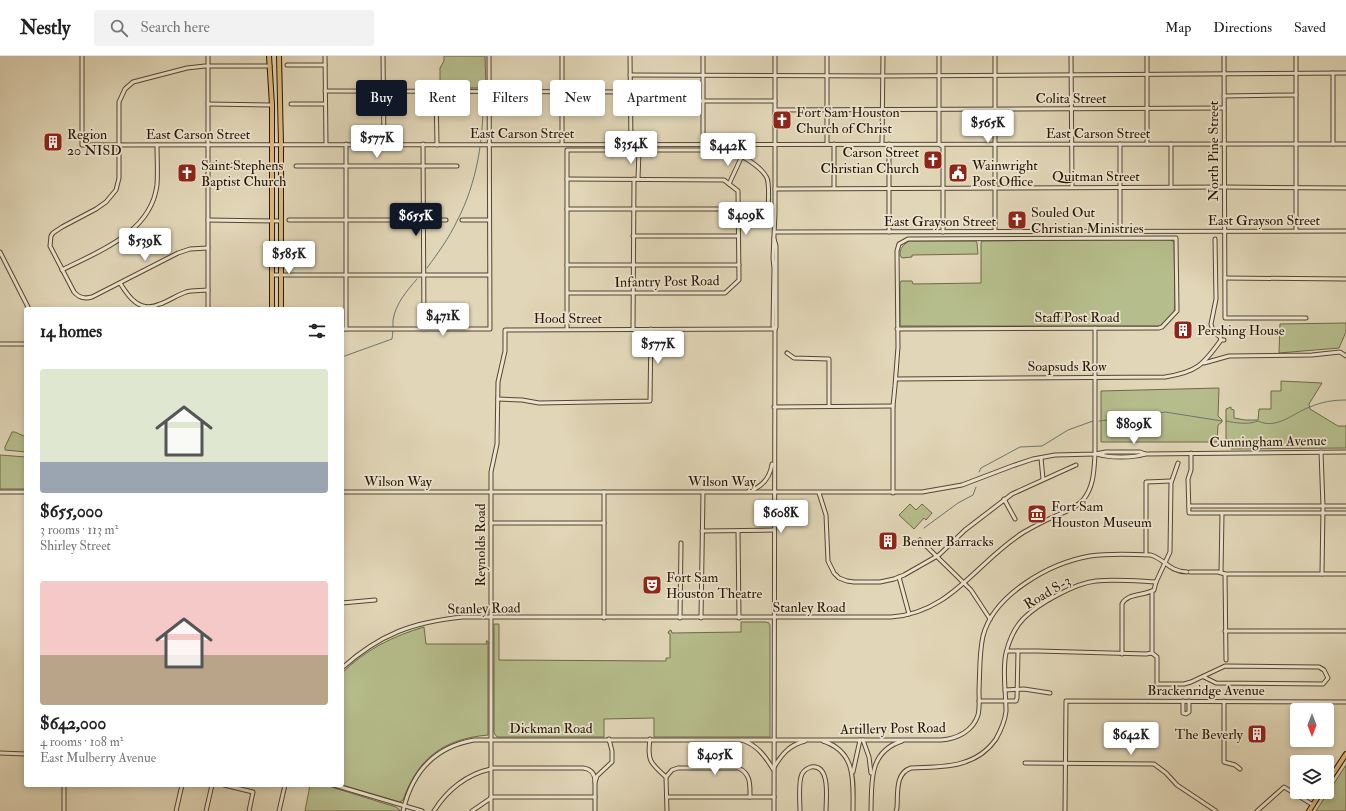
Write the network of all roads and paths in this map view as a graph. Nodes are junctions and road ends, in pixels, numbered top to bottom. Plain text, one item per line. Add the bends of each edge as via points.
1 (82, 56) edge
2 (208, 56) edge
3 (269, 56) edge
4 (279, 56) edge
5 (325, 56) edge
6 (383, 56) edge
7 (489, 56) edge
8 (562, 56) edge
9 (630, 56) edge
10 (703, 56) edge
11 (775, 56) edge
12 (827, 56) edge
13 (883, 56) edge
14 (939, 56) edge
15 (995, 56) edge
16 (1072, 56) edge
17 (1147, 56) edge
18 (1224, 56) edge
19 (1296, 56) edge
20 (287, 65) dead end
21 (325, 65) junction
22 (208, 66) junction
23 (270, 66) junction
24 (1224, 73) junction
25 (1297, 73) junction
26 (1333, 73) junction
27 (1346, 73) edge
28 (1072, 74) junction
29 (1148, 74) junction
30 (630, 75) junction
31 (703, 75) junction
32 (775, 75) junction
33 (827, 75) junction
34 (939, 75) junction
35 (995, 75) junction
36 (883, 76) junction
37 (383, 80) edge
38 (488, 80) edge
39 (562, 80) edge
40 (630, 80) edge
41 (325, 91) junction
42 (356, 91) edge
43 (1296, 95) junction
44 (1224, 96) junction
45 (704, 101) junction
46 (774, 101) junction
47 (208, 104) junction
48 (291, 104) dead end
49 (325, 104) junction
50 (272, 105) junction
51 (1224, 108) junction
52 (940, 109) junction
53 (996, 109) junction
54 (1071, 109) junction
55 (1148, 109) junction
56 (774, 110) junction
57 (827, 110) junction
58 (883, 110) junction
59 (383, 116) edge
60 (436, 116) edge
61 (488, 116) edge
62 (562, 116) edge
63 (631, 116) edge
64 (272, 144) junction
65 (281, 144) junction
66 (326, 144) junction
67 (346, 144) junction
68 (384, 144) junction
69 (423, 144) junction
70 (437, 144) junction
71 (489, 144) junction
72 (562, 144) junction
73 (631, 144) junction
74 (703, 144) junction
75 (774, 144) junction
76 (827, 144) junction
77 (834, 144) junction
78 (882, 144) junction
79 (889, 144) junction
80 (939, 144) junction
81 (995, 144) junction
82 (1072, 144) junction
83 (1120, 144) junction
84 (1147, 144) junction
85 (1171, 144) junction
86 (1224, 144) junction
87 (1296, 144) junction
88 (1333, 144) junction
89 (1346, 144) edge
90 (119, 145) junction
91 (157, 145) junction
92 (208, 145) junction
93 (639, 151) junction
94 (742, 156) junction
95 (208, 166) junction
96 (272, 166) junction
97 (296, 166) dead end
98 (347, 166) junction
99 (423, 166) junction
100 (457, 166) dead end
101 (567, 179) junction
102 (634, 179) junction
103 (638, 179) junction
104 (729, 184) junction
105 (1072, 187) junction
106 (1171, 187) junction
107 (1224, 187) junction
108 (1296, 187) junction
109 (834, 188) junction
110 (888, 188) junction
111 (943, 188) junction
112 (995, 188) junction
113 (1121, 188) junction
114 (1346, 188) edge
115 (775, 189) junction
116 (567, 208) junction
117 (633, 209) junction
118 (738, 209) junction
119 (768, 213) dead end
120 (208, 220) junction
121 (272, 220) junction
122 (289, 220) dead end
123 (347, 220) junction
124 (423, 220) junction
125 (446, 220) dead end
126 (462, 220) dead end
127 (489, 220) junction
128 (281, 221) junction
129 (995, 231) junction
130 (1120, 231) junction
131 (1225, 231) junction
132 (1296, 231) junction
133 (1346, 231) edge
134 (775, 232) junction
135 (889, 232) junction
136 (944, 232) junction
137 (633, 236) junction
138 (738, 236) junction
139 (1215, 239) dead end
140 (208, 248) junction
141 (0, 252) edge
142 (633, 264) junction
143 (568, 265) junction
144 (739, 265) junction
145 (62, 270) junction
146 (272, 275) junction
147 (280, 275) junction
148 (346, 275) junction
149 (423, 275) junction
150 (489, 275) junction
151 (1225, 278) junction
152 (1346, 279) edge
153 (120, 283) junction
154 (208, 290) junction
155 (568, 293) junction
156 (633, 293) junction
157 (28, 307) edge
158 (208, 307) edge
159 (272, 307) edge
160 (280, 307) edge
161 (1306, 318) dead end
162 (1095, 328) junction
163 (346, 329) joint
164 (424, 329) junction
165 (568, 329) junction
166 (633, 329) junction
167 (651, 329) junction
168 (775, 329) junction
169 (898, 329) junction
170 (505, 330) joint
171 (0, 344) edge
172 (24, 344) edge
173 (787, 353) dead end
174 (1346, 356) edge
175 (1202, 364) junction
176 (1095, 377) junction
177 (896, 379) junction
178 (498, 399) junction
179 (829, 406) junction
180 (893, 406) junction
181 (774, 407) junction
182 (774, 452) junction
183 (1321, 452) junction
184 (1346, 452) edge
185 (1190, 453) junction
186 (1095, 454) junction
187 (1041, 458) junction
188 (1178, 463) dead end
189 (1076, 465) dead end
190 (1043, 479) junction
191 (1172, 481) junction
192 (0, 492) edge
193 (24, 492) edge
194 (344, 492) edge
195 (490, 492) junction
196 (604, 492) junction
197 (703, 492) junction
198 (746, 492) junction
199 (774, 493) junction
200 (819, 493) junction
201 (893, 493) junction
202 (1004, 499) junction
203 (1189, 506) junction
204 (1323, 506) junction
205 (1346, 506) edge
206 (1346, 513) edge
207 (1222, 514) junction
208 (1322, 514) junction
209 (1015, 519) dead end
210 (491, 523) junction
211 (604, 523) junction
212 (738, 530) junction
213 (774, 530) junction
214 (702, 531) junction
215 (920, 540) dead end
216 (681, 543) dead end
217 (1146, 554) junction
218 (937, 557) junction
219 (1165, 564) junction
220 (1221, 572) junction
221 (1225, 574) junction
222 (1322, 574) junction
223 (1346, 574) edge
224 (899, 577) junction
225 (1156, 582) junction
226 (964, 583) junction
227 (1152, 591) junction
228 (374, 600) dead end
229 (344, 603) edge
230 (909, 614) junction
231 (490, 618) junction
232 (604, 618) junction
233 (680, 618) junction
234 (701, 618) junction
235 (739, 618) junction
236 (774, 618) junction
237 (990, 619) junction
238 (1346, 631) edge
239 (1225, 632) junction
240 (1007, 651) junction
241 (1018, 651) junction
242 (1152, 653) junction
243 (1122, 654) junction
244 (1226, 660) dead end
245 (344, 666) edge
246 (1204, 677) junction
247 (1006, 690) junction
248 (1017, 690) junction
249 (1050, 694) dead end
250 (979, 701) junction
251 (1005, 701) junction
252 (1183, 701) junction
253 (1189, 701) junction
254 (1224, 702) junction
255 (1346, 702) edge
256 (491, 739) junction
257 (609, 739) junction
258 (650, 739) junction
259 (736, 739) junction
260 (773, 739) junction
261 (810, 740) junction
262 (817, 740) junction
263 (862, 740) junction
264 (906, 740) junction
265 (0, 753) edge
266 (24, 754) edge
267 (1346, 754) edge
268 (1025, 763) dead end
269 (1065, 763) junction
270 (491, 768) junction
271 (773, 768) junction
272 (1240, 769) dead end
273 (1334, 772) edge
274 (853, 776) junction
275 (666, 777) junction
276 (871, 779) junction
277 (595, 782) junction
278 (64, 787) edge
279 (182, 787) edge
280 (212, 787) edge
281 (232, 787) edge
282 (285, 787) edge
283 (341, 787) edge
284 (595, 797) junction
285 (667, 797) junction
286 (750, 797) junction
287 (774, 797) junction
288 (491, 798) junction
289 (1317, 799) edge
290 (1313, 805) junction
291 (404, 806) junction
292 (64, 811) edge
293 (176, 811) edge
294 (206, 811) edge
295 (249, 811) edge
296 (279, 811) edge
297 (403, 811) edge
298 (422, 811) edge
299 (434, 811) edge
300 (472, 811) edge
301 (491, 811) edge
302 (595, 811) edge
303 (667, 811) edge
304 (774, 811) edge
305 (800, 811) edge
306 (826, 811) edge
307 (853, 811) edge
308 (871, 811) edge
309 (896, 811) edge
310 (1065, 811) edge
311 (1216, 811) edge
312 (1257, 811) edge
313 (1309, 811) edge

1 - 90 street, East Carson Street via 82,145
2 - 22 street
3 - 23 main road
4 - 65 main road
5 - 21 street
6 - 37 street
7 - 38 street
8 - 39 street
9 - 30 street
10 - 31 street
11 - 32 street
12 - 33 street
13 - 36 street
14 - 34 street
15 - 35 street
16 - 28 street
17 - 29 street
18 - 24 street, North Pine Street
19 - 25 street
20 - 21 street
21 - 41 street
22 - 23 street
22 - 47 street
22 - 90 street via 187,68 133,82 125,89 119,102
23 - 50 main road
24 - 25 street
24 - 29 street
24 - 44 street, North Pine Street
25 - 26 street
25 - 43 street
26 - 27 street
26 - 88 street
28 - 29 street
28 - 35 street
28 - 54 street
29 - 55 street
30 - 31 street
30 - 40 street
31 - 32 street
31 - 45 street
32 - 33 street
32 - 46 street
33 - 36 street
33 - 57 street
34 - 35 street
34 - 36 street
34 - 52 street
35 - 53 street
36 - 58 street
41 - 42 street
41 - 49 street
43 - 44 street
43 - 87 street
44 - 51 street, North Pine Street
45 - 46 street
45 - 74 street
46 - 56 street
47 - 50 street
47 - 92 street
48 - 49 street
49 - 66 street
50 - 64 main road
51 - 55 street, Colita Street
51 - 86 street, North Pine Street
52 - 53 street, Colita Street
52 - 58 street, Colita Street
52 - 80 street
53 - 54 street, Colita Street
53 - 81 street
54 - 55 street, Colita Street
54 - 82 street
55 - 84 street
56 - 57 street, Colita Street
56 - 75 street
57 - 58 street, Colita Street
57 - 76 street
58 - 78 street
59 - 68 street
60 - 70 street
61 - 71 street
62 - 72 street
63 - 73 street
64 - 65 street, East Carson Street
64 - 92 street, East Carson Street
64 - 96 main road
65 - 66 street, East Carson Street
65 - 128 main road
66 - 67 street, East Carson Street
67 - 68 street, East Carson Street
67 - 98 street
68 - 69 street, East Carson Street
69 - 70 street, East Carson Street
69 - 99 street
70 - 71 street, East Carson Street
71 - 72 street, East Carson Street
71 - 127 street
72 - 73 street, East Carson Street
73 - 74 street, East Carson Street
74 - 75 street, East Carson Street
75 - 76 street, East Carson Street
75 - 115 street
76 - 77 street, East Carson Street
77 - 78 street, East Carson Street
77 - 109 street
78 - 79 street, East Carson Street
79 - 80 street, East Carson Street
79 - 110 street
80 - 81 street, East Carson Street
80 - 111 street via 943,147
81 - 82 street, East Carson Street
81 - 112 street
82 - 83 street, East Carson Street
82 - 105 street
83 - 84 street, East Carson Street
83 - 113 street
84 - 85 street, East Carson Street
85 - 86 street, East Carson Street
85 - 106 street
86 - 87 street, East Carson Street
86 - 107 street, North Pine Street
87 - 88 street, East Carson Street
87 - 108 street
88 - 89 street, East Carson Street
90 - 91 street, East Carson Street
90 - 145 street via 119,178 113,195 96,210 62,227 51,236 50,246
91 - 92 street, East Carson Street
91 - 145 street via 156,185 143,218 127,234
92 - 95 street
93 - 94 street via 726,150
93 - 101 street via 567,150
93 - 103 street
94 - 104 street
94 - 119 street via 766,177
95 - 96 street
95 - 120 street
96 - 121 main road
97 - 98 street
98 - 99 street
98 - 123 street
99 - 100 street
99 - 124 street
101 - 102 street
101 - 116 street
102 - 103 street
102 - 117 street
103 - 104 street via 722,180
104 - 118 street, Infantry Post Road via 738,191
105 - 112 street, Quitman Street
105 - 113 street, Quitman Street
106 - 107 street, Quitman Street
106 - 113 street, Quitman Street
107 - 108 street, Quitman Street
107 - 131 street, North Pine Street
108 - 114 street, Quitman Street
108 - 132 street
109 - 110 street, Quitman Street
109 - 115 street, Quitman Street
110 - 111 street, Quitman Street
110 - 135 street
111 - 112 street, Quitman Street
111 - 136 street
112 - 129 street
113 - 130 street
115 - 134 street
116 - 117 street
116 - 143 street
117 - 118 street
117 - 137 street
118 - 138 street, Infantry Post Road
120 - 121 street
120 - 140 street
121 - 128 street
121 - 146 main road
122 - 123 street
123 - 124 street
123 - 148 street
124 - 125 street
124 - 149 street
126 - 127 street
127 - 150 street
128 - 147 main road
129 - 130 street, East Grayson Street
129 - 136 street, East Grayson Street
130 - 131 street, East Grayson Street
131 - 132 street, East Grayson Street
131 - 151 street, North Pine Street
132 - 133 street, East Grayson Street
134 - 135 street, East Grayson Street
134 - 168 street
135 - 136 street, East Grayson Street
137 - 138 street
137 - 142 street
138 - 144 street, Infantry Post Road
139 - 175 street, Soapsuds Row via 1216,299 1211,324 1213,331 1222,340
140 - 153 street via 184,250
140 - 154 street
141 - 157 street
142 - 143 street
142 - 144 street
142 - 156 street
143 - 155 street
144 - 156 street, Infantry Post Road via 739,280 725,293
145 - 153 street via 74,292 84,298 92,297
146 - 147 street
146 - 159 main road
147 - 148 street
147 - 160 main road
148 - 149 street
148 - 163 street
149 - 150 street
149 - 164 street
150 - 164 street via 490,329
151 - 152 street
151 - 161 street, North Pine Street via 1225,318
153 - 154 street via 130,298 148,306 160,304 186,292
154 - 158 street
155 - 156 street, Infantry Post Road
155 - 165 street
156 - 166 street
162 - 169 street, Staff Post Road
162 - 169 street, Staff Post Road via 1159,328 1175,314 1176,238 908,239 900,243 897,251
162 - 176 street, Stanley Road
163 - 164 street
165 - 166 street, Hood Street
165 - 170 street, Hood Street
166 - 167 street, Hood Street
167 - 168 street, Hood Street
167 - 178 street via 650,401 539,403
168 - 181 street
169 - 177 street
170 - 178 street, Reynolds Road via 505,351 498,376
171 - 172 street
173 - 179 street via 794,358 829,359
174 - 175 street via 1340,352 1229,356
175 - 176 street, Soapsuds Row via 1185,373 1171,376
176 - 177 street, Soapsuds Row
176 - 186 street, Stanley Road
177 - 180 street
178 - 195 street, Reynolds Road via 497,444
179 - 180 street
179 - 181 street
180 - 201 street
181 - 182 street
182 - 198 street via 768,477 760,486
182 - 199 street
183 - 184 street, Cunningham Avenue
183 - 185 street, Cunningham Avenue
183 - 204 street
185 - 186 street, Wilson Way
185 - 203 street
186 - 187 street, Wilson Way
186 - 226 street, Stanley Road via 1092,482 1081,502 1012,541
187 - 190 street
187 - 201 street, Wilson Way via 962,485 922,492
188 - 191 street
189 - 190 street
190 - 202 street
191 - 217 street via 1146,482
191 - 219 street via 1170,548
192 - 193 street
194 - 195 street, Wilson Way
195 - 196 street, Wilson Way
195 - 210 street, Reynolds Road
196 - 197 street, Wilson Way
196 - 211 street
197 - 198 street, Wilson Way
197 - 214 street
198 - 199 street, Wilson Way
199 - 200 street, Wilson Way
199 - 213 street
200 - 201 street, Wilson Way
200 - 224 street via 826,515 828,561 834,573 842,579 854,582 888,581
202 - 209 street
202 - 218 street via 965,530
203 - 204 street
203 - 207 street via 1189,513
204 - 205 street
204 - 208 street
206 - 208 street
207 - 208 street
207 - 220 street
208 - 222 street
210 - 211 street
210 - 231 street, Reynolds Road
211 - 232 street
212 - 213 street
212 - 214 street
212 - 235 street
213 - 236 street
214 - 234 street
215 - 218 street
216 - 233 street
217 - 219 street, Artillery Post Road via 1156,557
217 - 237 street, Artillery Post Road via 1095,556 1062,564 1016,590
218 - 224 street
218 - 226 street
219 - 220 street, Artillery Post Road via 1175,571
219 - 225 street
220 - 221 street
221 - 222 street
221 - 239 street
222 - 223 street
224 - 230 street
225 - 227 street
225 - 240 street, Road S-3 via 1096,581 1068,590 1024,618
226 - 230 street, Stanley Road via 940,601
226 - 237 street via 973,592
227 - 242 street
227 - 243 street via 1128,598 1122,604
228 - 229 street
230 - 236 street, Stanley Road via 891,617
231 - 232 street, Stanley Road
231 - 245 street, Stanley Road via 444,619 410,626 372,644
231 - 256 street, Reynolds Road
232 - 233 street, Stanley Road
233 - 234 street, Stanley Road
234 - 235 street, Stanley Road
235 - 236 street, Stanley Road
236 - 260 street
237 - 250 street, Artillery Post Road via 983,636 980,655
238 - 239 street
239 - 244 street
240 - 241 street
240 - 247 street, Road S-3
241 - 243 street
241 - 248 street
242 - 243 street
242 - 246 street via 1157,657 1157,684 1184,684
246 - 246 street via 1216,684 1323,684 1328,678 1319,667 1225,666
247 - 248 street
247 - 251 street, Road S-3
248 - 249 street
248 - 251 street via 1016,701
250 - 251 street
250 - 264 street, Artillery Post Road via 976,721 960,735 945,740
251 - 309 street, Road S-3 via 1005,719 1001,730 988,748 979,755 958,765 911,768 902,773
252 - 253 street, Brackenridge Avenue
252 - 253 street via 1183,713 1186,714 1189,712
252 - 269 street, Brackenridge Avenue via 1066,701
253 - 254 street, Brackenridge Avenue
254 - 255 street, Brackenridge Avenue
254 - 272 street via 1224,762 1235,764
256 - 257 street, Dickman Road
256 - 270 street, Reynolds Road
256 - 291 street, Dickman Road via 465,741 434,756 416,776
257 - 258 street, Dickman Road
257 - 277 street via 612,762 597,776
258 - 259 street, Dickman Road
258 - 275 street via 650,759
259 - 260 street, Dickman Road
259 - 271 street, Dickman Road via 756,747
260 - 261 street, Artillery Post Road
260 - 271 street
261 - 262 street, Artillery Post Road
261 - 271 street, Artillery Post Road via 788,749
262 - 263 street, Artillery Post Road
262 - 274 street via 838,749 849,762
263 - 264 street, Artillery Post Road
263 - 274 street
263 - 276 street
264 - 276 street via 892,745 880,756
265 - 266 street
267 - 273 main road
268 - 269 street
269 - 310 street
269 - 311 street via 1154,764 1177,785
270 - 277 street via 583,768 593,773
270 - 288 street, Reynolds Road
270 - 299 street via 471,775 459,783 448,792
271 - 287 street
274 - 307 street
275 - 285 street
275 - 286 street via 678,768 738,768 748,775
276 - 308 street
277 - 284 street
278 - 292 street
279 - 293 street
280 - 294 street
281 - 295 street via 253,792
282 - 296 street
283 - 291 street
284 - 288 street
284 - 302 street
285 - 286 street
285 - 303 street
286 - 287 street
287 - 304 street
288 - 300 street
288 - 301 street, Reynolds Road
289 - 290 main road
290 - 312 street via 1284,787
290 - 313 main road
291 - 297 street, Dickman Road
291 - 298 street
305 - 306 street via 802,774 810,767 816,767 825,774

